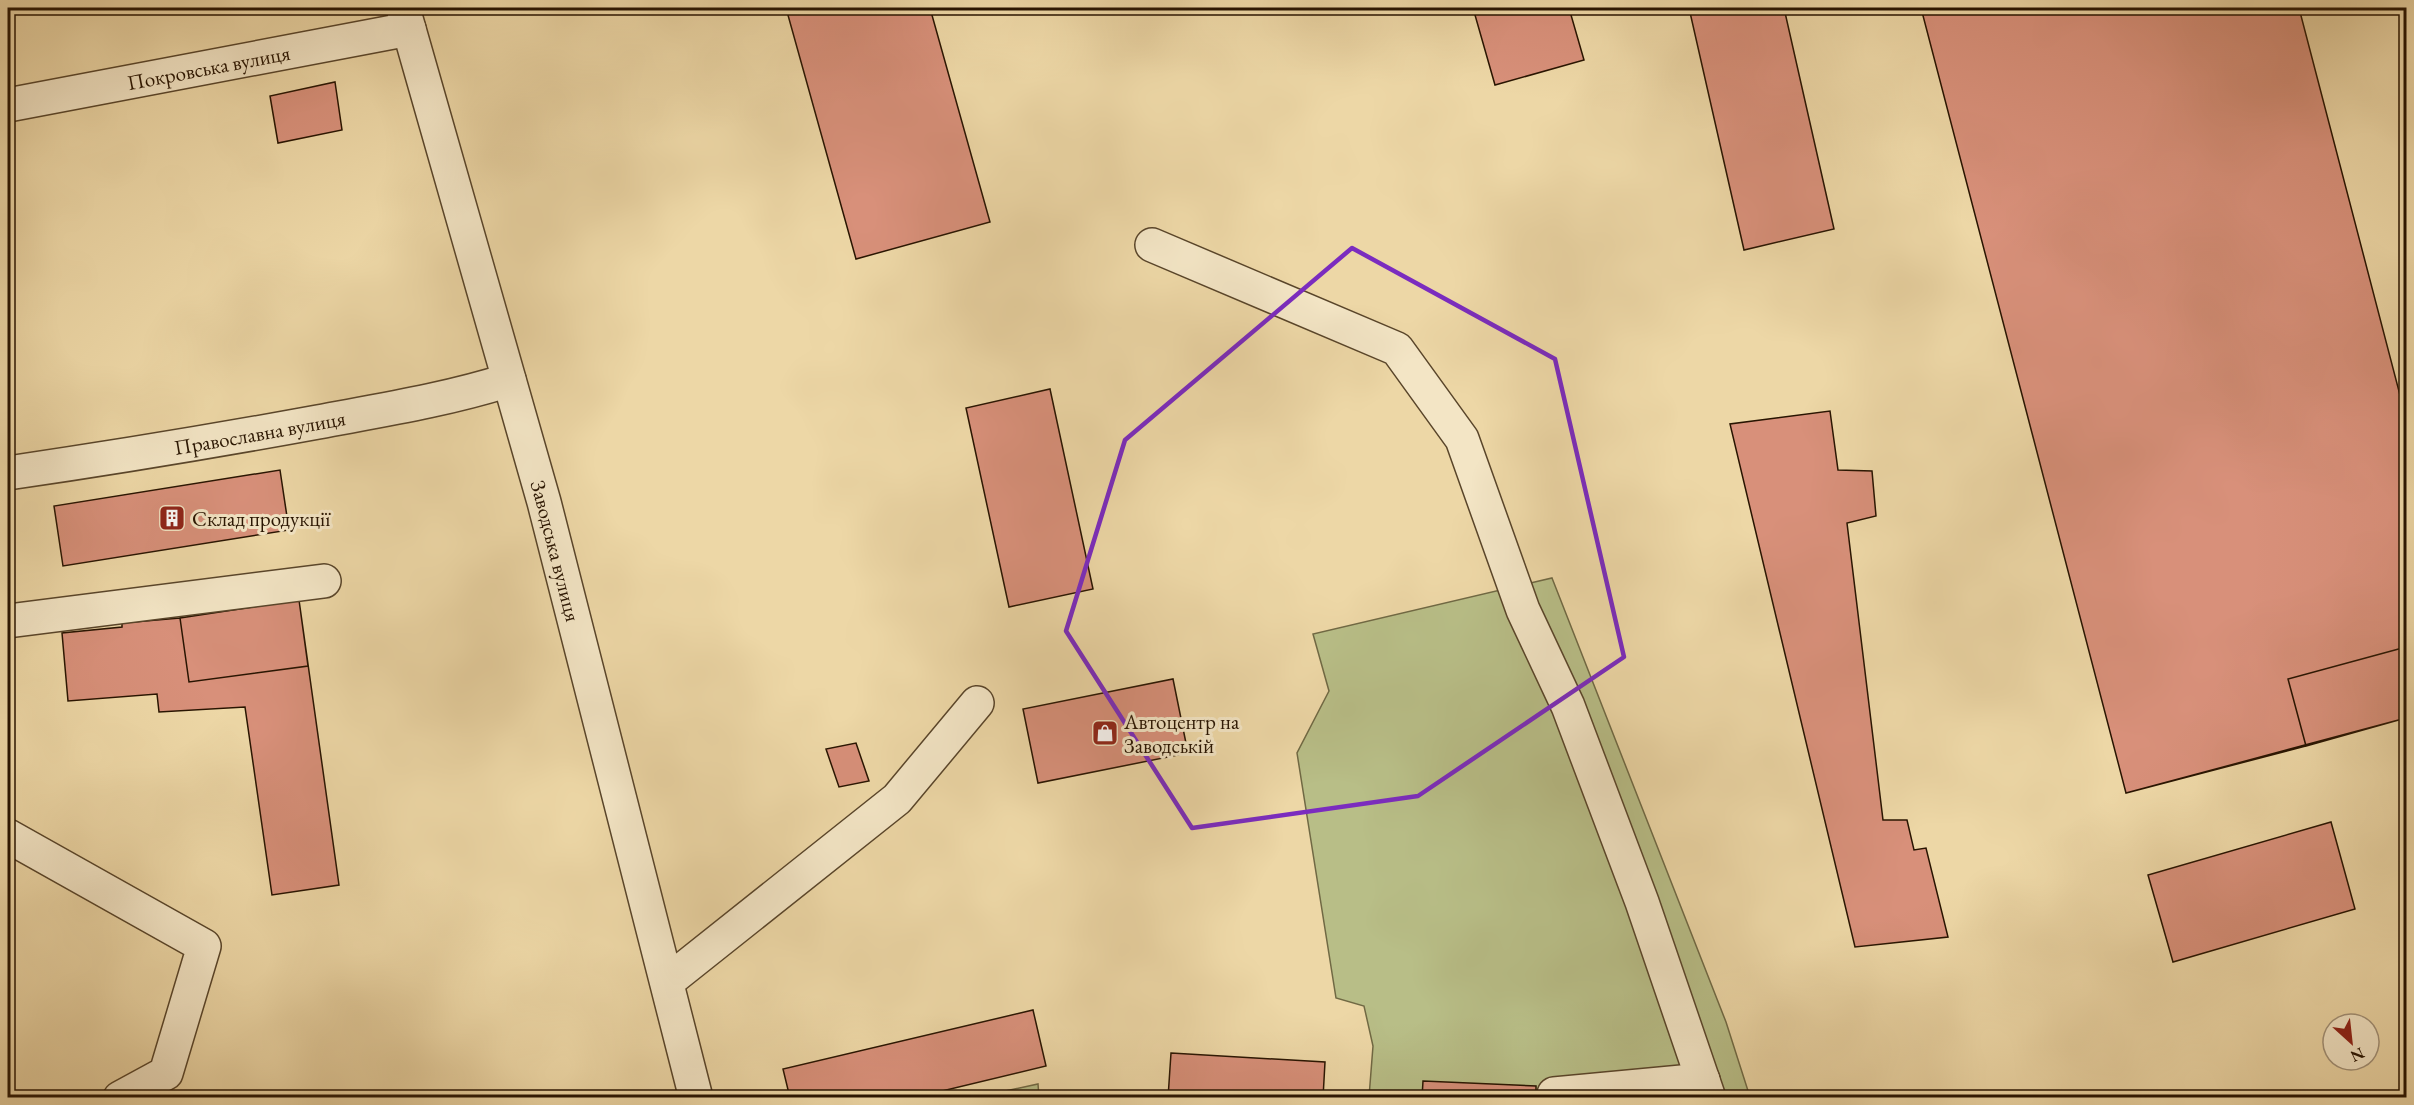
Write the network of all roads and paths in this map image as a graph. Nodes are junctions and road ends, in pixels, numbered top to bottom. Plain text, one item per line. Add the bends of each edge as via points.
1 (406, 18) edge
2 (8, 105) edge
3 (1152, 245) dead end
4 (509, 380) junction
5 (8, 473) edge
6 (324, 581) dead end
7 (8, 621) edge
8 (977, 703) dead end
9 (8, 836) edge
10 (667, 982) junction
11 (1706, 1089) edge
12 (1554, 1094) dead end
13 (120, 1098) edge
14 (696, 1098) edge

1 - 2 street, Покровська вулиця
1 - 4 street, Заводська вулиця
3 - 11 street via 1397,349 1461,439 1523,610 1572,717 1642,902
4 - 5 street, Православна вулиця via 427,402 167,450
4 - 10 street, Заводська вулиця
6 - 7 street
8 - 10 street via 897,799
9 - 13 street via 204,946 166,1073
10 - 14 street, Заводська вулиця
11 - 12 street

